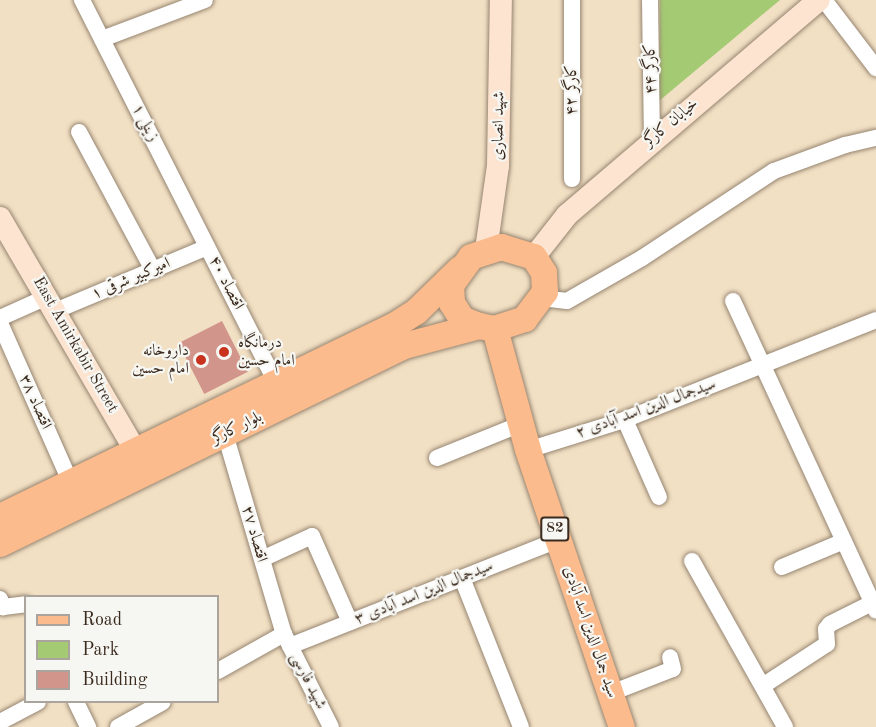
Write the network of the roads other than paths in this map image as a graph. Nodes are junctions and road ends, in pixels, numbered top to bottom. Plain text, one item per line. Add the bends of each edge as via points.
1 (82, 0) edge
2 (205, 0) edge
3 (501, 0) edge
4 (572, 0) edge
5 (650, 0) edge
6 (819, 0) edge
7 (824, 0) edge
8 (102, 39) junction
9 (876, 69) edge
10 (79, 132) dead end
11 (876, 138) edge
12 (652, 139) junction
13 (572, 179) dead end
14 (0, 218) edge
15 (207, 247) junction
16 (486, 250) junction
17 (534, 257) junction
18 (460, 269) junction
19 (153, 270) junction
20 (542, 298) junction
21 (733, 301) dead end
22 (51, 304) junction
23 (0, 318) edge
24 (876, 320) edge
25 (0, 323) edge
26 (487, 328) junction
27 (764, 364) junction
28 (277, 384) junction
29 (625, 420) junction
30 (521, 424) junction
31 (225, 434) junction
32 (528, 450) junction
33 (437, 458) dead end
34 (143, 462) junction
35 (70, 482) junction
36 (659, 497) dead end
37 (0, 517) edge
38 (558, 540) junction
39 (844, 541) junction
40 (0, 544) edge
41 (262, 560) junction
42 (692, 561) dead end
43 (782, 567) dead end
44 (462, 578) junction
45 (0, 599) edge
46 (24, 604) edge
47 (875, 605) edge
48 (350, 622) junction
49 (287, 640) junction
50 (670, 657) dead end
51 (219, 671) edge
52 (764, 685) junction
53 (610, 693) junction
54 (36, 703) edge
55 (76, 703) edge
56 (162, 703) edge
57 (0, 722) edge
58 (88, 727) edge
59 (118, 727) edge
60 (331, 727) edge
61 (520, 727) edge
62 (622, 727) edge
63 (785, 727) edge

1 - 8 street, زینلی ۱
2 - 8 street
3 - 16 main road, شهید انصاری via 498,166
4 - 13 street, کارگر ۴۲
5 - 12 street, کارگر ۴۴
6 - 12 main road, خیابان کارگر
7 - 9 street
8 - 15 street, زینلی ۱
10 - 19 street
11 - 20 street via 774,171 642,258 567,301
12 - 17 main road, خیابان کارگر via 567,215
14 - 22 main road, East Amirkabir Street
15 - 19 street, امیرکبیر شرقی ۱
15 - 28 street, اقتصاد ۴۰
16 - 17 main road via 501,247
16 - 18 main road
17 - 20 main road via 544,273
18 - 26 main road via 451,285 452,303 462,319
18 - 28 main road, بلوار کارگر via 417,312
19 - 22 street, امیرکبیر شرقی ۱
20 - 26 main road via 525,319
21 - 27 street
22 - 23 street, امیرکبیر شرقی ۱
22 - 34 main road, East Amirkabir Street
24 - 27 street, سیدجمال الدین اسد آبادی ۲
25 - 35 street, ۳۸ اقتصاد
26 - 30 main road, سید جمال الدین اسد آبادی / 82
26 - 31 main road, بلوار کارگر via 404,346
27 - 29 street, سیدجمال الدین اسد آبادی ۲
27 - 39 street
28 - 34 main road, بلوار کارگر
29 - 32 street, سیدجمال الدین اسد آبادی ۲
29 - 36 street
30 - 32 main road, سید جمال الدین اسد آبادی / 82
30 - 33 street
31 - 34 main road, بلوار کارگر
31 - 41 street, اقتصاد ۲۷
32 - 38 main road, سید جمال الدین اسد آبادی / 82
34 - 35 main road, بلوار کارگر
34 - 40 main road, بلوار کارگر
35 - 37 main road, بلوار کارگر
38 - 44 street, سیدجمال الدین اسد آبادی ۳
38 - 53 main road, سید جمال الدین اسد آبادی / 82
39 - 43 street
39 - 47 street
41 - 48 street via 312,536
41 - 49 street, اقتصاد ۲۷
42 - 52 street
44 - 48 street, سیدجمال الدین اسد آبادی ۳
44 - 61 street
45 - 46 street via 3,607
47 - 52 street via 830,624 826,629 827,644
48 - 49 street, سیدجمال الدین اسد آبادی ۳
49 - 51 street, سیدجمال الدین اسد آبادی ۳
49 - 60 street, شهید فارسی
50 - 53 street via 674,669
52 - 63 street
53 - 62 main road, سید جمال الدین اسد آبادی / 82
54 - 57 street
55 - 58 street
56 - 59 street

